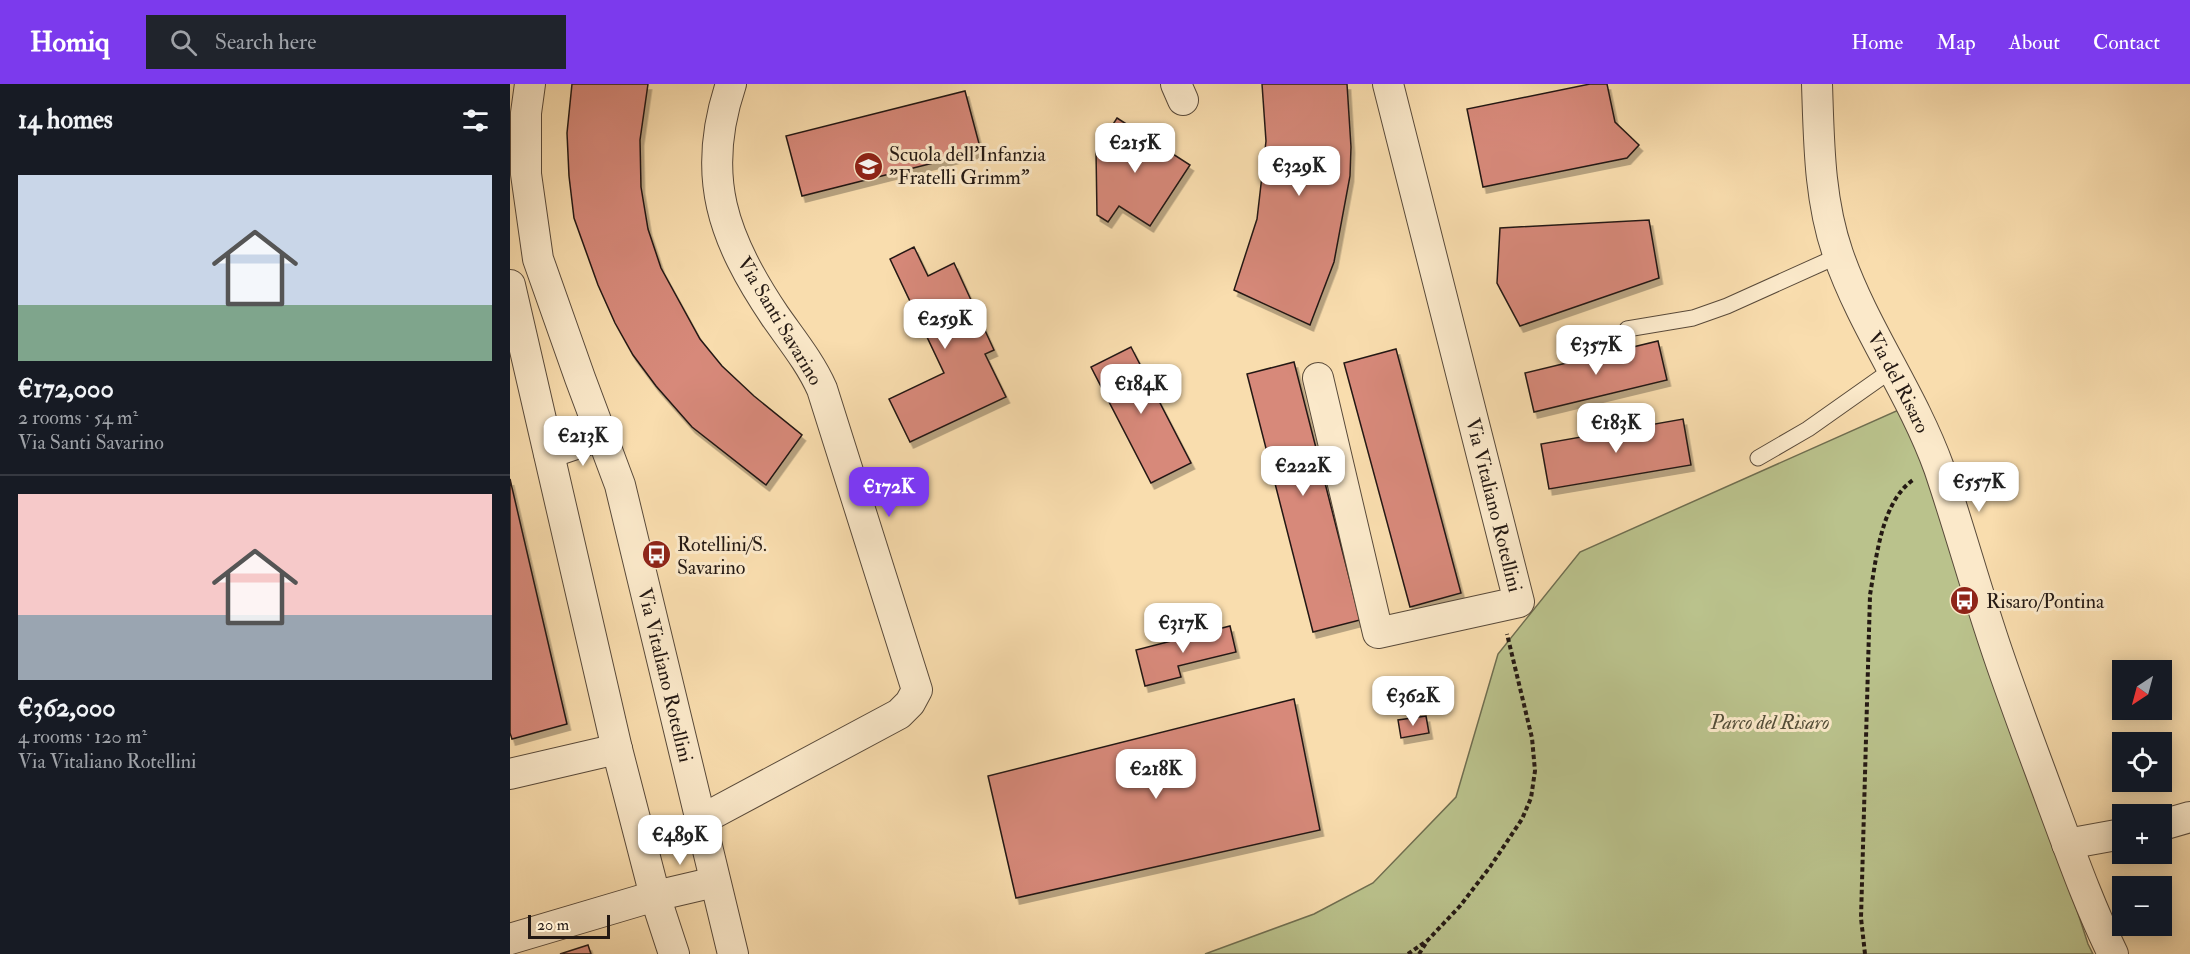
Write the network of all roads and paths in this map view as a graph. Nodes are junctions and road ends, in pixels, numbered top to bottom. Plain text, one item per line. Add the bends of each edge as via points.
1 (530, 84) edge
2 (731, 84) edge
3 (1388, 84) edge
4 (1817, 84) edge
5 (1839, 256) junction
6 (510, 285) edge
7 (1627, 329) dead end
8 (1893, 369) junction
9 (1318, 378) dead end
10 (602, 435) junction
11 (549, 453) junction
12 (1758, 458) dead end
13 (1939, 470) junction
14 (1500, 607) junction
15 (617, 749) junction
16 (510, 774) edge
17 (2190, 817) edge
18 (701, 819) junction
19 (2172, 822) edge
20 (2112, 836) edge
21 (2067, 843) junction
22 (715, 882) junction
23 (656, 896) junction
24 (510, 939) edge
25 (1428, 940) junction
26 (674, 954) edge
27 (733, 954) edge
28 (1408, 954) edge
29 (1419, 954) edge
30 (1865, 954) edge
31 (2113, 954) edge

1 - 10 street, Via Vitaliano Rotellini via 526,174 538,259
2 - 18 street, Via Santi Savarino via 721,118 716,161 717,187 726,224 749,274 822,389 917,690 899,714
3 - 14 street, Via Vitaliano Rotellini via 1519,602
4 - 5 street, Via del Risaro via 1823,192
5 - 7 lane via 1693,318
5 - 8 street, Via del Risaro via 1856,300
6 - 11 street
8 - 12 lane via 1808,429
8 - 13 street, Via del Risaro
9 - 14 street, Via Vitaliano Rotellini via 1378,633
10 - 11 street
10 - 18 street, Via Vitaliano Rotellini via 620,485
11 - 15 street
13 - 21 street, Via del Risaro via 1998,653
13 - 30 path via 1904,487 1891,508 1878,546 1870,595 1861,918
14 - 25 path via 1532,738 1535,771 1531,798 1490,867
15 - 16 street
15 - 23 street
17 - 19 street
18 - 22 street, Via Vitaliano Rotellini
20 - 21 street
21 - 31 street, Via del Risaro
22 - 23 street
22 - 27 street, Via Vitaliano Rotellini
23 - 24 street
23 - 26 street
25 - 28 path
25 - 29 path

